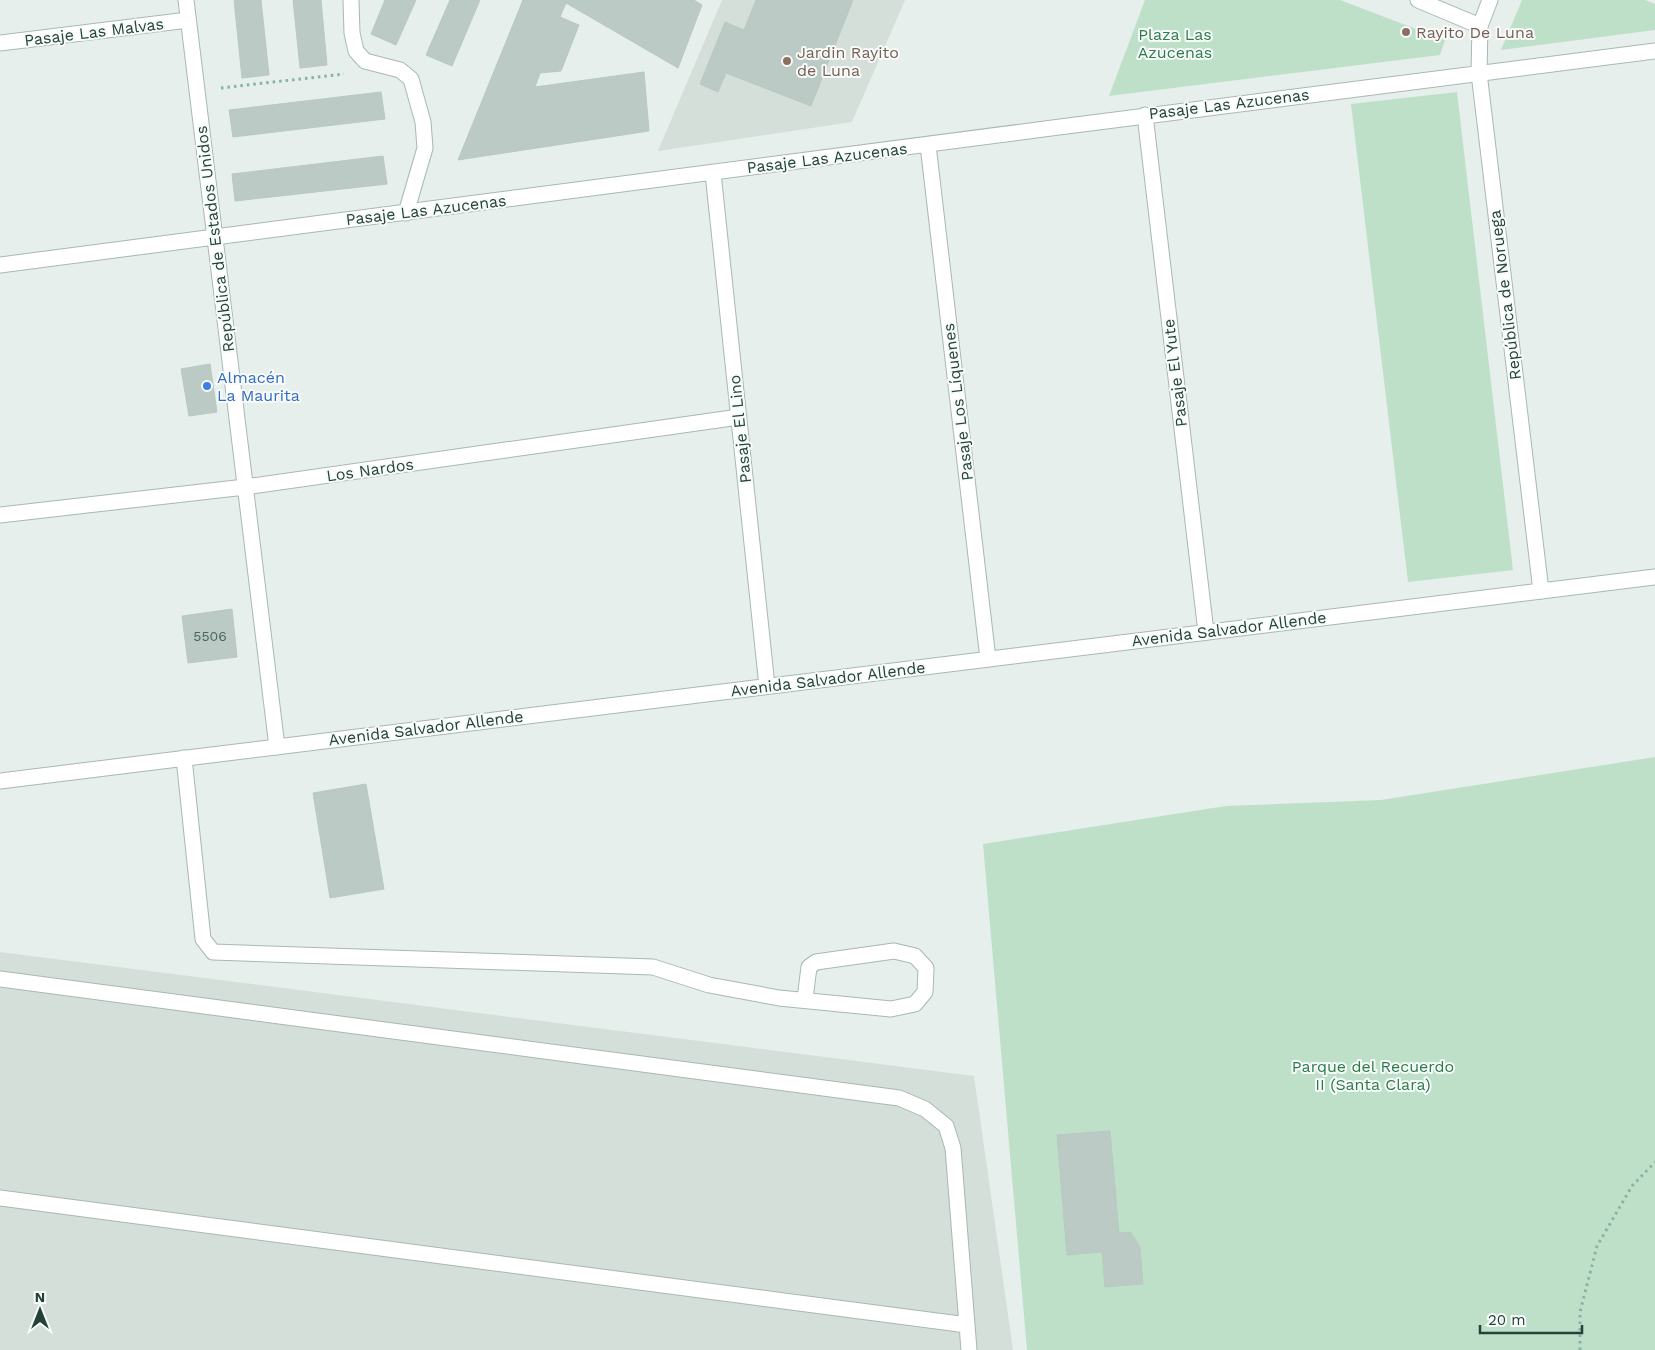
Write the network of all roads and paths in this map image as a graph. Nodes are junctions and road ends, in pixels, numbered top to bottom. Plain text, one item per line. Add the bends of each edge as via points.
1 (186, 0) edge
2 (351, 0) edge
3 (1418, 0) edge
4 (1490, 0) edge
5 (188, 20) junction
6 (1480, 26) junction
7 (0, 44) edge
8 (1655, 51) edge
9 (376, 64) junction
10 (1479, 73) junction
11 (217, 88) dead end
12 (1145, 115) junction
13 (928, 145) junction
14 (713, 173) junction
15 (406, 213) junction
16 (214, 238) junction
17 (0, 265) edge
18 (739, 417) junction
19 (245, 487) junction
20 (0, 515) edge
21 (1655, 577) edge
22 (1541, 591) junction
23 (1206, 632) junction
24 (988, 659) junction
25 (767, 686) junction
26 (277, 747) junction
27 (184, 758) junction
28 (0, 781) edge
29 (0, 979) edge
30 (805, 999) junction
31 (1655, 1162) edge
32 (0, 1198) edge
33 (967, 1325) junction
34 (969, 1350) edge
35 (1580, 1350) edge

1 - 5 street, República de Estados Unidos
2 - 9 street via 356,50 365,61
3 - 6 street
4 - 6 street, República de Noruega
5 - 7 street, Pasaje Las Malvas
5 - 16 street, República de Estados Unidos
6 - 10 street, República de Noruega
8 - 10 street, Pasaje Las Azucenas
9 - 11 path via 368,72
9 - 15 street via 400,70 411,79 423,122 425,148
10 - 12 street, Pasaje Las Azucenas
10 - 22 street, República de Noruega
12 - 13 street, Pasaje Las Azucenas
12 - 23 street, Pasaje El Yute
13 - 14 street, Pasaje Las Azucenas
13 - 24 street, Pasaje Los Líquenes
14 - 15 street, Pasaje Las Azucenas
14 - 18 street, Pasaje El Lino
15 - 16 street, Pasaje Las Azucenas
16 - 17 street, Pasaje Las Azucenas
16 - 19 street, República de Estados Unidos
18 - 19 street, Los Nardos
18 - 25 street, Pasaje El Lino
19 - 20 street, Los Nardos
19 - 26 street, República de Estados Unidos
21 - 22 street, Avenida Salvador Allende
22 - 23 street, Avenida Salvador Allende
23 - 24 street, Avenida Salvador Allende
24 - 25 street, Avenida Salvador Allende
25 - 26 street, Avenida Salvador Allende
26 - 27 street, Avenida Salvador Allende
27 - 28 street, Avenida Salvador Allende
27 - 30 street via 203,939 213,952 653,967 708,985 779,998
29 - 33 street via 899,1098 925,1109 946,1126 953,1148
30 - 30 street via 891,1009 915,1004 925,992 926,968 915,956 894,951 816,962 808,967
31 - 35 path via 1632,1186 1597,1246 1580,1312
32 - 33 street
33 - 34 street

